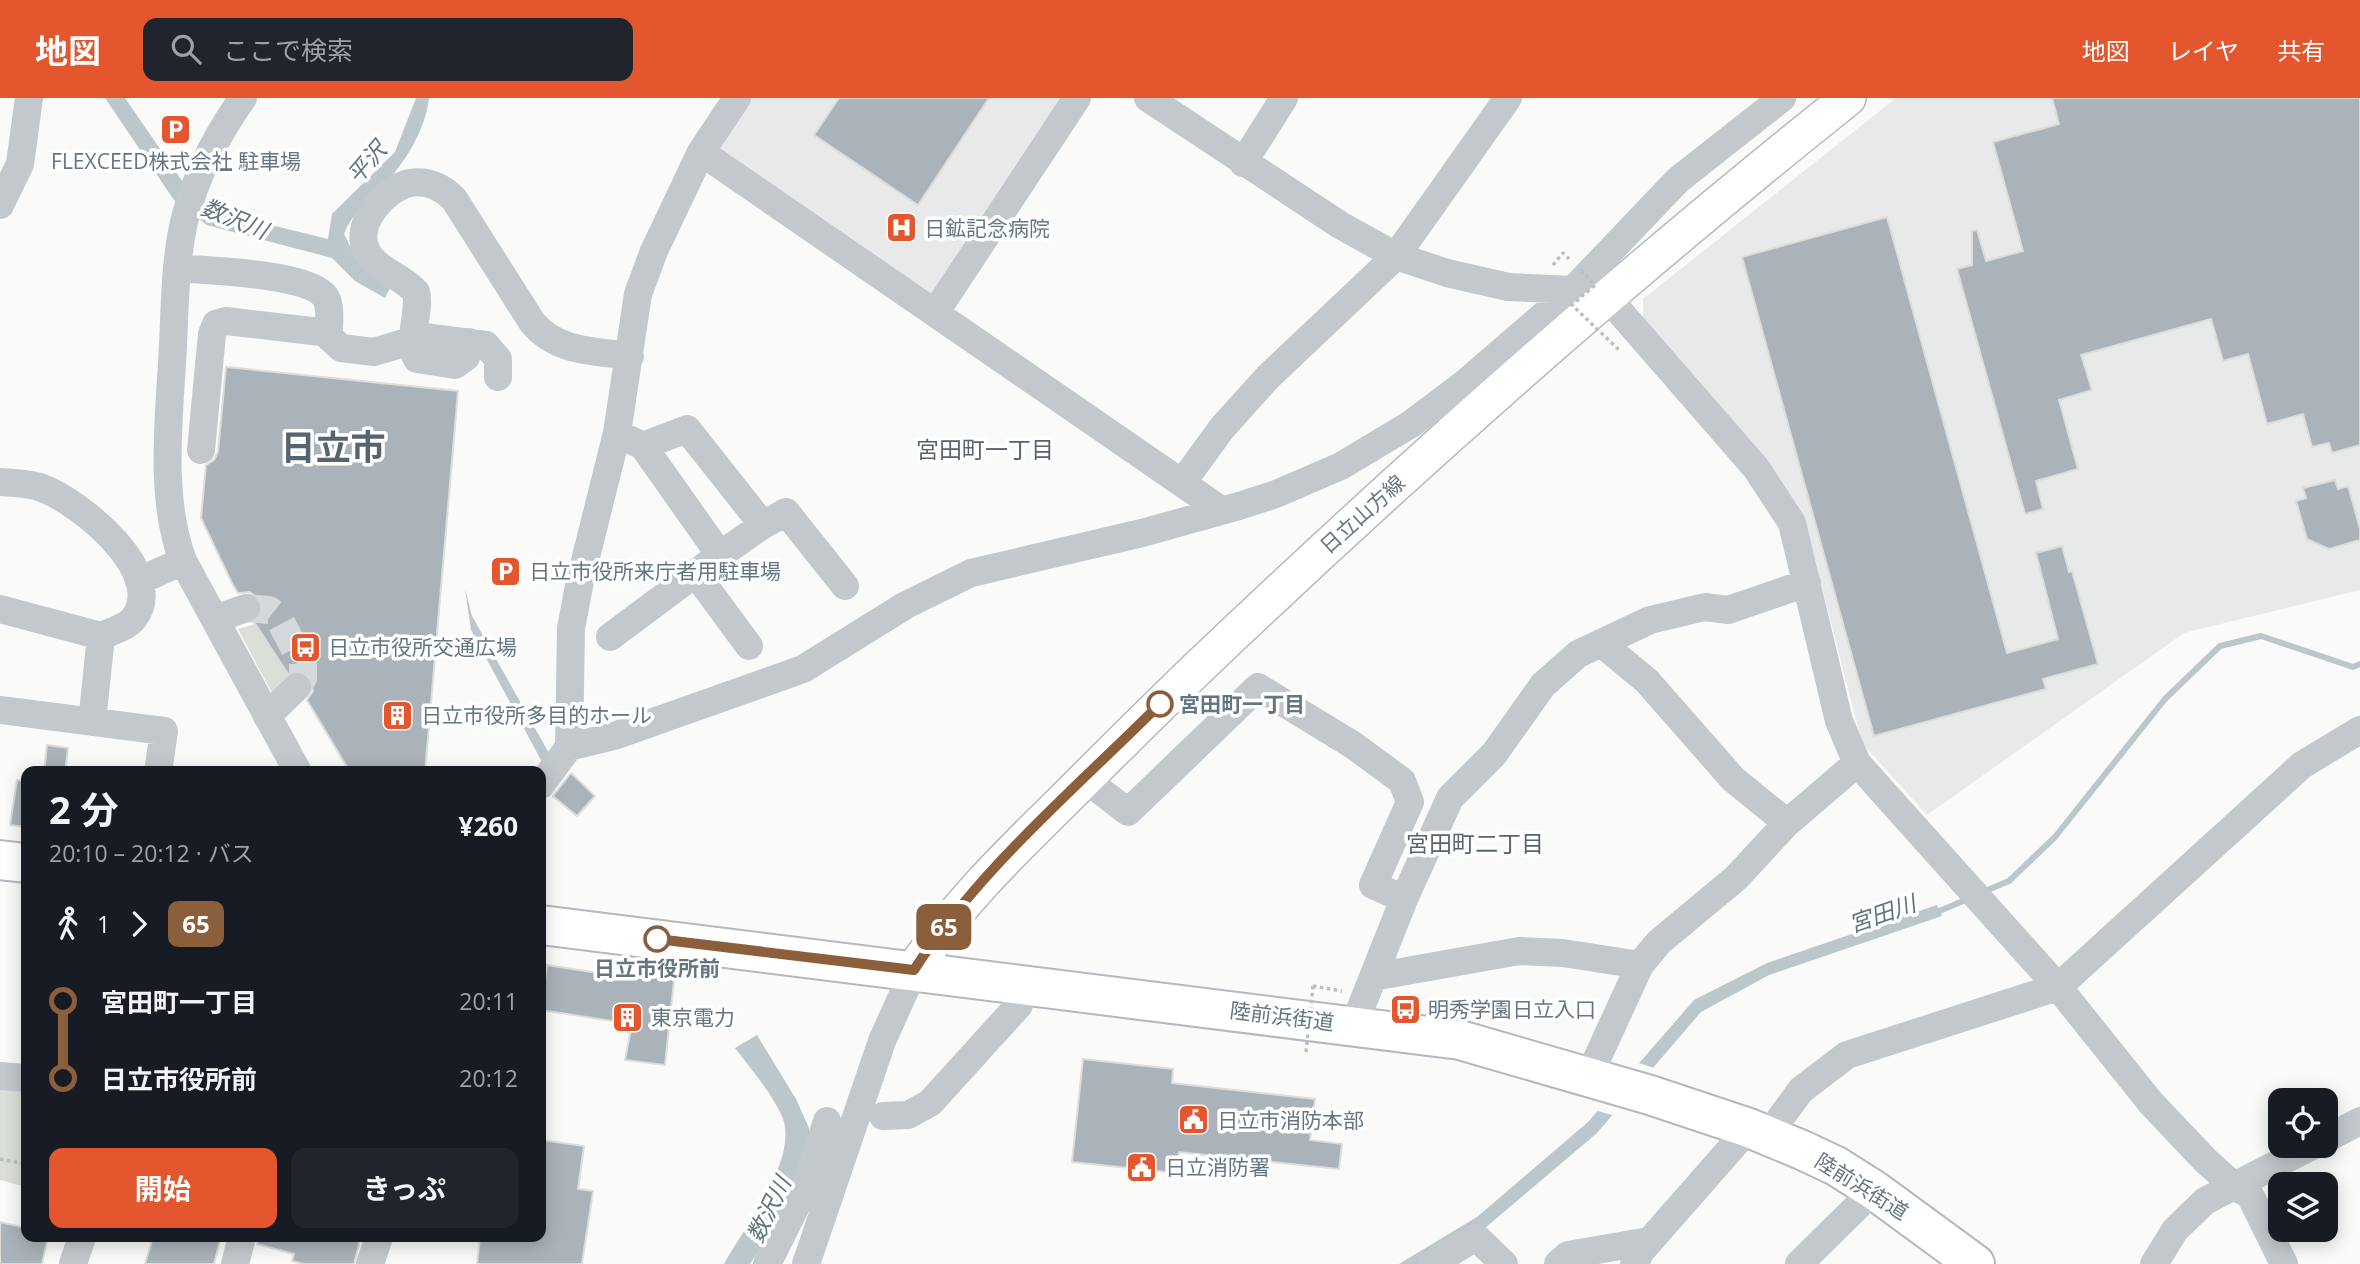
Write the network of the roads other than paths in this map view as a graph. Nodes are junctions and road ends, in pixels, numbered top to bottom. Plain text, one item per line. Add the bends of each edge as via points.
1 (29, 98) edge
2 (243, 98) edge
3 (1077, 98) edge
4 (1148, 98) edge
5 (1284, 98) edge
6 (1508, 98) edge
7 (1848, 98) edge
8 (735, 99) edge
9 (1775, 103) edge
10 (1794, 143) junction
11 (701, 152) junction
12 (1243, 163) junction
13 (0, 205) edge
14 (1396, 256) junction
15 (177, 268) junction
16 (1575, 288) junction
17 (1607, 297) junction
18 (935, 313) junction
19 (329, 333) junction
20 (414, 339) junction
21 (630, 356) junction
22 (498, 377) dead end
23 (617, 433) junction
24 (643, 446) junction
25 (201, 450) dead end
26 (0, 482) edge
27 (1182, 483) junction
28 (1221, 510) junction
29 (763, 525) junction
30 (720, 555) junction
31 (183, 561) junction
32 (696, 573) junction
33 (139, 581) junction
34 (1807, 583) junction
35 (845, 586) dead end
36 (246, 608) tunnel mouth
37 (0, 609) edge
38 (215, 619) junction
39 (102, 636) junction
40 (610, 637) dead end
41 (1601, 643) junction
42 (749, 646) dead end
43 (297, 687) tunnel mouth
44 (0, 710) edge
45 (267, 716) junction
46 (92, 722) junction
47 (2357, 738) edge
48 (569, 747) junction
49 (1857, 763) junction
50 (159, 766) edge
51 (295, 766) edge
52 (546, 778) edge
53 (1085, 779) junction
54 (1787, 823) junction
55 (0, 860) edge
56 (21, 862) edge
57 (1404, 899) junction
58 (546, 926) edge
59 (1640, 965) junction
60 (914, 970) junction
61 (1373, 977) junction
62 (1024, 985) junction
63 (2058, 987) junction
64 (1351, 1008) junction
65 (0, 1076) edge
66 (21, 1078) edge
67 (1595, 1078) junction
68 (883, 1116) dead end
69 (827, 1121) dead end
70 (2359, 1126) edge
71 (1758, 1132) junction
72 (2338, 1134) edge
73 (2289, 1158) edge
74 (2234, 1186) junction
75 (1874, 1190) junction
76 (80, 1242) edge
77 (241, 1242) edge
78 (377, 1242) edge
79 (1642, 1253) edge
80 (73, 1264) edge
81 (235, 1264) edge
82 (370, 1264) edge
83 (767, 1264) edge
84 (806, 1264) edge
85 (1431, 1264) edge
86 (1504, 1264) edge
87 (1558, 1264) edge
88 (1799, 1264) edge
89 (1975, 1264) edge
90 (2154, 1264) edge
91 (2284, 1264) edge

1 - 13 street via 20,164
2 - 15 street via 223,126 195,186
3 - 18 street
4 - 12 street
5 - 12 street
6 - 14 street
7 - 10 main road, 日立山方線
8 - 11 street
9 - 10 street
9 - 16 street via 1678,180
10 - 17 main road, 日立山方線
11 - 18 street
11 - 21 street via 659,238 638,294
12 - 14 street
14 - 16 street via 1508,287
14 - 27 street via 1269,376 1222,428
15 - 19 street via 281,278 311,287 324,295 329,306
15 - 31 street via 169,469 173,526
16 - 28 street via 1411,424 1321,475
17 - 34 street via 1756,468 1792,523
17 - 53 main road, 日立山方線 via 1338,535
18 - 27 street
19 - 20 street via 341,348 374,352
19 - 25 street via 226,321 216,324
20 - 21 street via 416,292 371,258 363,232 369,215 394,190 424,182 442,188 454,199 532,322 547,338 564,346
20 - 22 street via 486,345 498,359
21 - 23 street
23 - 24 street
23 - 48 street via 571,628
24 - 29 street via 687,429
24 - 30 street
26 - 33 street via 41,487 95,522 116,541
27 - 28 street
28 - 48 street via 971,573 906,605 803,669 614,736
29 - 30 street
29 - 35 street via 786,512
30 - 32 street
31 - 33 street
31 - 38 street
32 - 40 street
32 - 42 street
33 - 39 street via 142,604 133,620
34 - 41 street via 1728,610 1705,607 1650,620
34 - 49 street via 1839,721
36 - 38 street
37 - 39 street
38 - 45 street
39 - 46 street
41 - 54 street via 1647,681 1733,779
41 - 57 street via 1578,654 1543,685 1494,754 1450,798
43 - 45 street
44 - 46 street
45 - 51 street
46 - 50 street via 164,731
47 - 63 street via 2301,765
48 - 52 street
49 - 54 street
49 - 63 street
53 - 57 street via 1128,813 1258,687 1402,781 1410,802 1373,885
53 - 60 main road, 日立山方線 via 950,919
54 - 59 street via 1736,878 1659,942
55 - 56 highway
57 - 61 street
58 - 60 highway, 陸前浜街道
59 - 61 street via 1519,951
59 - 67 street
60 - 62 highway, 陸前浜街道
60 - 84 street via 882,1041
61 - 64 street
62 - 64 highway, 陸前浜街道
62 - 68 street via 1019,1005 930,1103 908,1115
63 - 71 street via 1847,1055 1801,1090
63 - 74 street via 2151,1104
64 - 67 highway, 陸前浜街道
65 - 66 street
67 - 71 highway, 陸前浜街道
69 - 83 street via 807,1184
70 - 72 street
71 - 75 highway, 陸前浜街道 via 1836,1166
71 - 79 street
73 - 74 street
74 - 90 street via 2206,1201 2175,1230
74 - 91 street via 2250,1195
75 - 88 street
75 - 89 highway, 陸前浜街道
76 - 80 street
77 - 81 street
78 - 82 street
79 - 87 street via 1568,1255
85 - 86 street via 1476,1237

